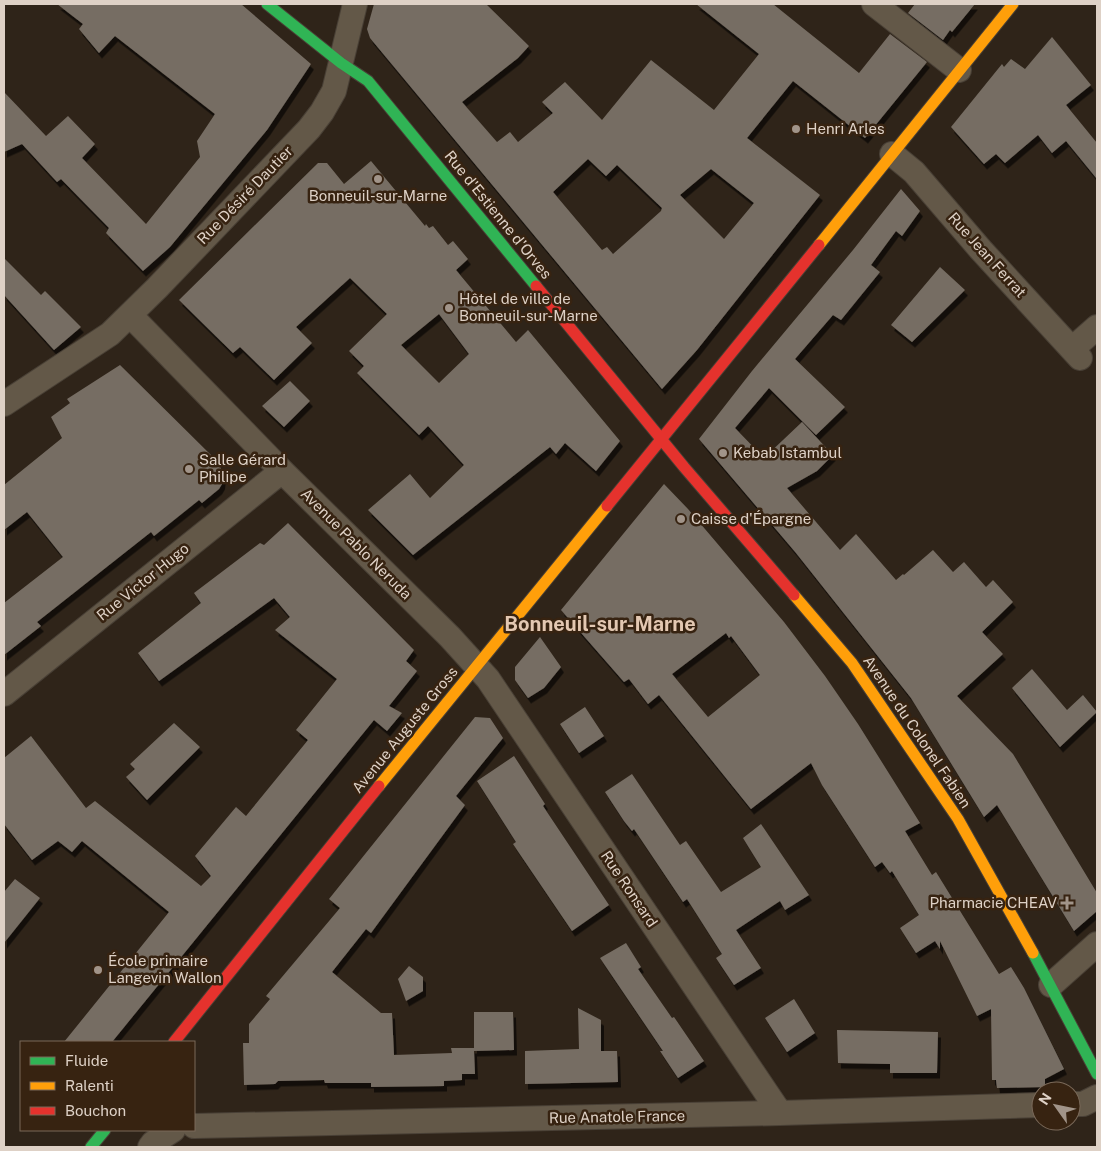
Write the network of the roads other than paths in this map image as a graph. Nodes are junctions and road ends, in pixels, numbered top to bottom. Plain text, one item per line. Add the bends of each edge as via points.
1 (267, 4) edge
2 (355, 4) edge
3 (874, 4) edge
4 (1012, 4) edge
5 (341, 63) junction
6 (959, 70) junction
7 (892, 154) junction
8 (130, 315) junction
9 (1097, 327) edge
10 (4, 404) edge
11 (662, 440) junction
12 (282, 471) junction
13 (476, 666) junction
14 (4, 694) edge
15 (1097, 944) edge
16 (1051, 985) junction
17 (175, 1041) edge
18 (1097, 1074) edge
19 (1097, 1097) edge
20 (1081, 1104) edge
21 (1031, 1105) edge
22 (780, 1113) junction
23 (195, 1126) edge
24 (104, 1131) edge
25 (171, 1131) edge
26 (91, 1147) edge
27 (150, 1147) edge

1 - 5 street, Rue d'Estienne d'Orves
2 - 5 street, Rue Désiré Dautier
3 - 6 street
4 - 6 street, Avenue Auguste Gross
5 - 8 street, Rue Désiré Dautier via 334,91 309,129
5 - 11 street, Rue d'Estienne d'Orves via 368,81
6 - 7 street, Avenue Auguste Gross
7 - 9 street, Rue Jean Ferrat via 914,172 1076,354
7 - 11 street, Avenue Auguste Gross
8 - 10 street, Rue Désiré Dautier via 110,334
8 - 12 street, Avenue Pablo Neruda
11 - 13 street, Avenue Auguste Gross
11 - 16 street, Avenue du Colonel Fabien via 852,663 958,820
12 - 13 street, Avenue Pablo Neruda
12 - 14 street, Rue Victor Hugo
13 - 17 street, Avenue Auguste Gross
13 - 22 street, Rue Ronsard via 495,689
15 - 16 street
16 - 18 street, Avenue du Colonel Fabien
19 - 20 street
21 - 22 street, Rue Anatole France
22 - 23 street, Rue Anatole France
24 - 26 street
25 - 27 street

